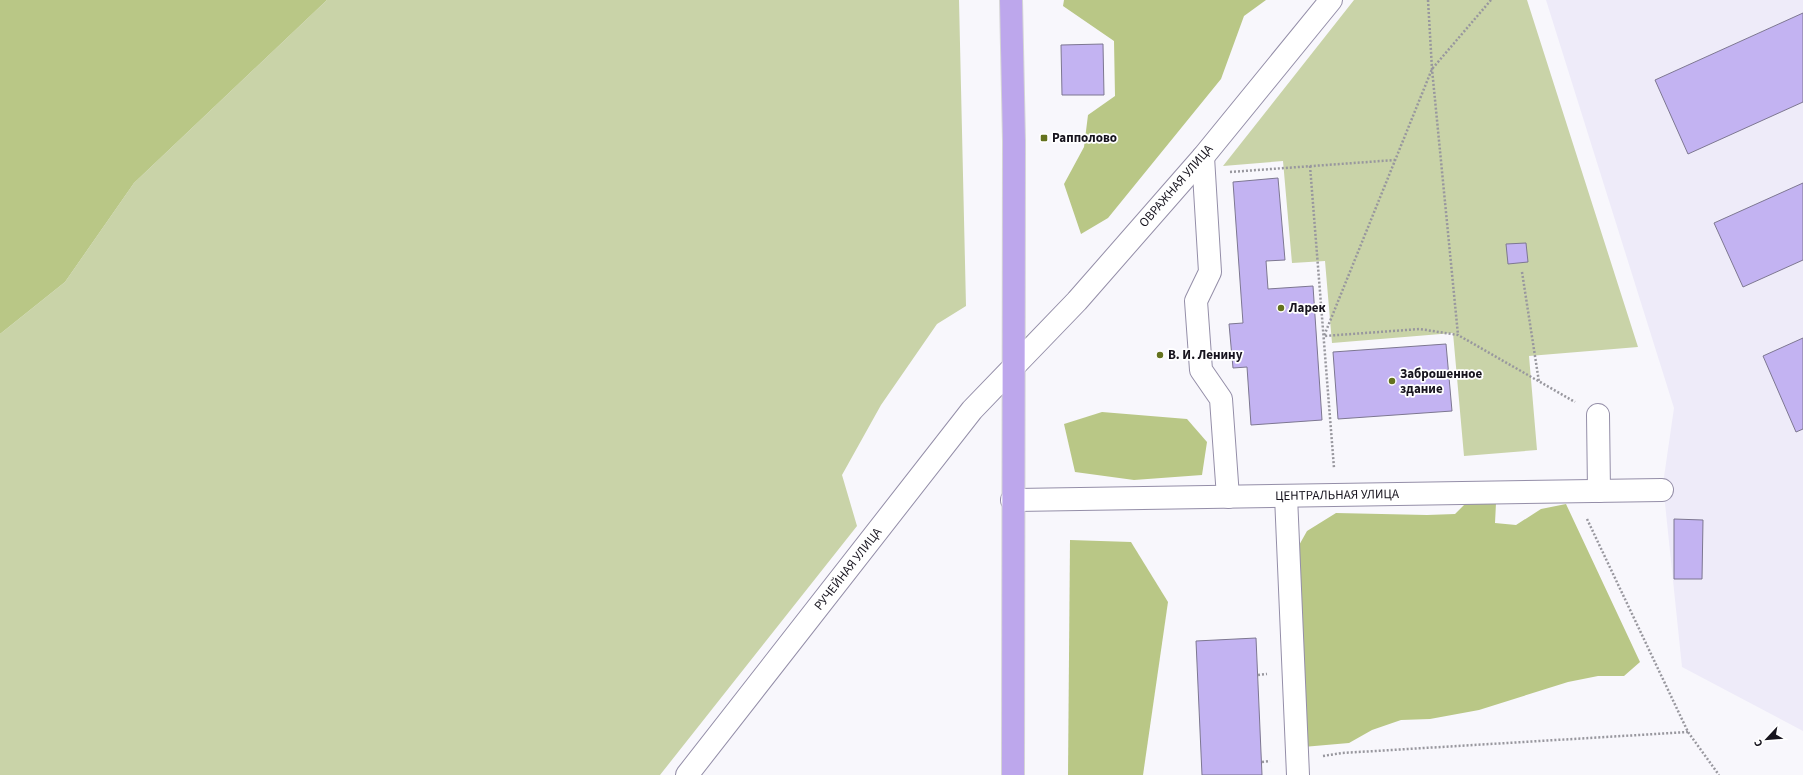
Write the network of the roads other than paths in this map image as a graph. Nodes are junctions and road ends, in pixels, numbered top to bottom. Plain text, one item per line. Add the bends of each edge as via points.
1 (1011, 0) edge
2 (1331, 0) edge
3 (1203, 165) junction
4 (1013, 365) junction
5 (1598, 415) road end
6 (1662, 490) dead end
7 (1599, 491) junction
8 (1286, 496) junction
9 (1228, 497) junction
10 (1012, 500) junction
11 (1298, 768) edge
12 (687, 775) edge
13 (1013, 775) edge

1 - 4 main road via 1014,141
2 - 3 street, ОВРАЖНАЯ УЛИЦА
3 - 4 street, ОВРАЖНАЯ УЛИЦА via 1077,301
3 - 9 street via 1210,272 1196,301 1202,370 1221,399
4 - 10 main road
4 - 12 street, РУЧЕЙНАЯ УЛИЦА via 972,410
5 - 7 street
6 - 7 street, ЦЕНТРАЛЬНАЯ УЛИЦА
7 - 8 street, ЦЕНТРАЛЬНАЯ УЛИЦА
8 - 9 street, ЦЕНТРАЛЬНАЯ УЛИЦА
8 - 11 street
9 - 10 street, ЦЕНТРАЛЬНАЯ УЛИЦА
10 - 13 main road

